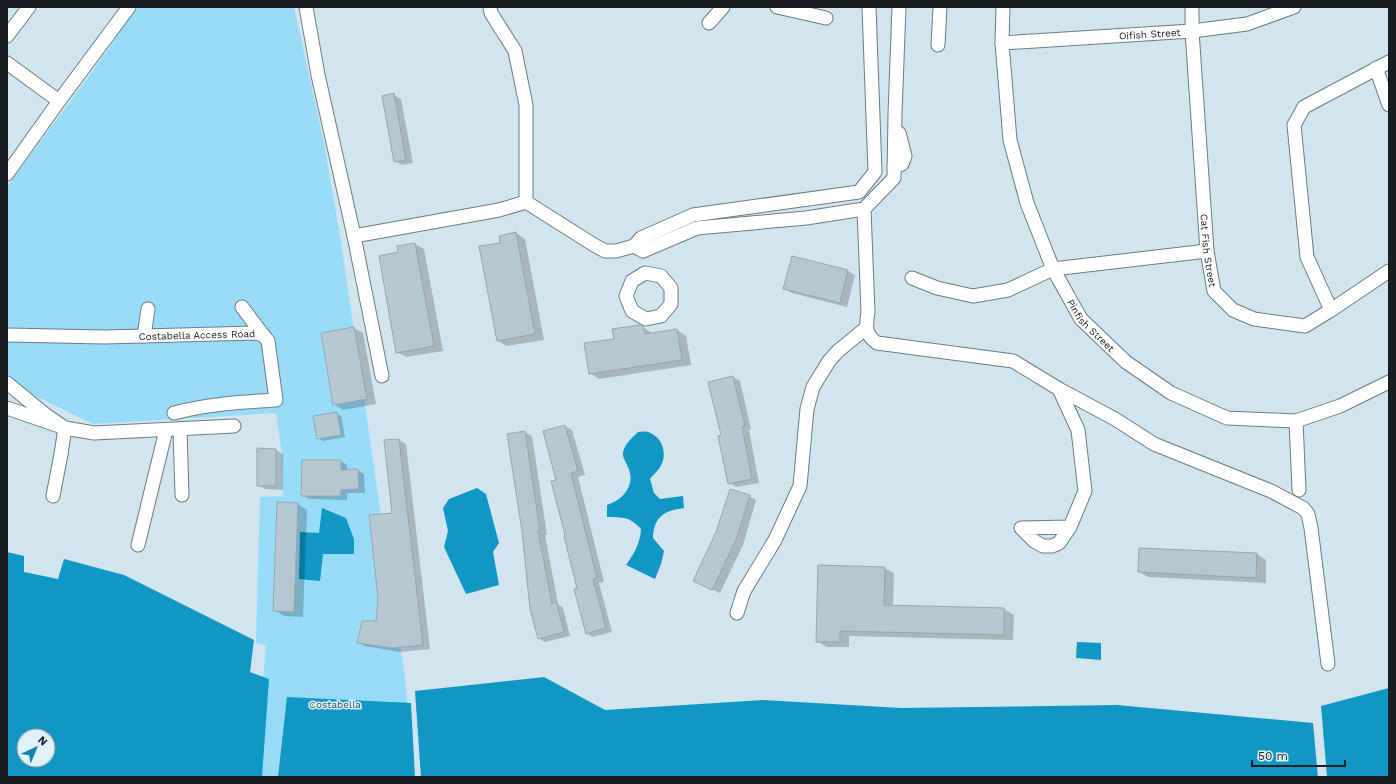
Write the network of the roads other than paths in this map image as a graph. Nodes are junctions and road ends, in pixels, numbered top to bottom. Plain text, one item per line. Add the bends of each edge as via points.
1 (29, 7) edge
2 (129, 7) edge
3 (306, 7) edge
4 (490, 7) edge
5 (723, 7) edge
6 (777, 7) edge
7 (869, 7) edge
8 (898, 7) edge
9 (940, 7) edge
10 (1003, 7) edge
11 (1192, 7) edge
12 (1294, 7) edge
13 (826, 18) dead end
14 (709, 23) dead end
15 (1192, 31) junction
16 (7, 36) edge
17 (1002, 43) junction
18 (938, 45) dead end
19 (1389, 62) edge
20 (7, 63) edge
21 (1376, 68) junction
22 (59, 101) junction
23 (1389, 105) edge
24 (874, 172) junction
25 (894, 172) junction
26 (7, 174) edge
27 (526, 202) junction
28 (864, 209) junction
29 (693, 215) junction
30 (696, 228) junction
31 (674, 230) junction
32 (354, 236) junction
33 (639, 245) junction
34 (1208, 251) junction
35 (1053, 270) junction
36 (1389, 270) edge
37 (645, 273) dead end
38 (912, 278) dead end
39 (242, 307) dead end
40 (148, 309) dead end
41 (1331, 310) junction
42 (866, 328) junction
43 (7, 335) edge
44 (263, 335) junction
45 (144, 336) junction
46 (382, 376) dead end
47 (1389, 382) edge
48 (7, 383) edge
49 (1059, 389) junction
50 (7, 408) edge
51 (174, 413) dead end
52 (1296, 421) junction
53 (234, 426) dead end
54 (65, 428) junction
55 (180, 429) junction
56 (166, 430) junction
57 (1299, 490) dead end
58 (182, 495) dead end
59 (53, 496) dead end
60 (1070, 527) dead end
61 (138, 545) dead end
62 (738, 613) dead end
63 (1328, 664) dead end

1 - 16 street
2 - 22 street
3 - 32 street via 318,75
4 - 27 street via 491,13 515,52 526,105
5 - 14 street
6 - 13 street
7 - 24 street
8 - 25 street
9 - 18 street
10 - 17 street, Pinfish Street
11 - 15 street, Cat Fish Street
12 - 15 street, Oifish Street via 1247,24
15 - 17 street, Oifish Street
15 - 34 street, Cat Fish Street
17 - 35 street, Pinfish Street via 1010,140 1027,203
19 - 21 street
20 - 22 street
21 - 23 street
21 - 41 street via 1304,107 1294,125 1307,257
22 - 26 street
24 - 25 street
24 - 29 street via 859,192
25 - 28 street
27 - 32 street via 499,210
27 - 33 street via 605,251
28 - 30 street via 806,218
28 - 42 street via 868,312
29 - 30 street
29 - 31 street
30 - 31 street
31 - 33 street
32 - 46 street
33 - 37 street
34 - 35 street
34 - 41 street, Cat Fish Street via 1214,291 1233,310 1254,319 1305,326
35 - 38 street via 1008,290 973,296 937,288
35 - 52 street, Pinfish Street via 1081,319 1126,362 1170,393 1227,418
36 - 41 street, Cat Fish Street
39 - 44 street
40 - 45 street
42 - 49 street via 869,337 876,343 1013,361
42 - 62 street via 829,361 813,387 807,409 800,486 775,540 744,591
43 - 45 street, Costabella Access Road
44 - 45 street, Costabella Access Road via 255,333
44 - 51 street, Costabella Access Road via 268,341 276,400 198,407
47 - 52 street, Pinfish Street via 1340,406
48 - 54 street
49 - 60 street via 1078,430 1085,490
49 - 63 street via 1154,444 1271,491 1303,508 1308,514 1311,528
50 - 54 street
52 - 57 street
53 - 55 street
54 - 56 street via 94,433
54 - 59 street
55 - 56 street
55 - 58 street
56 - 61 street

